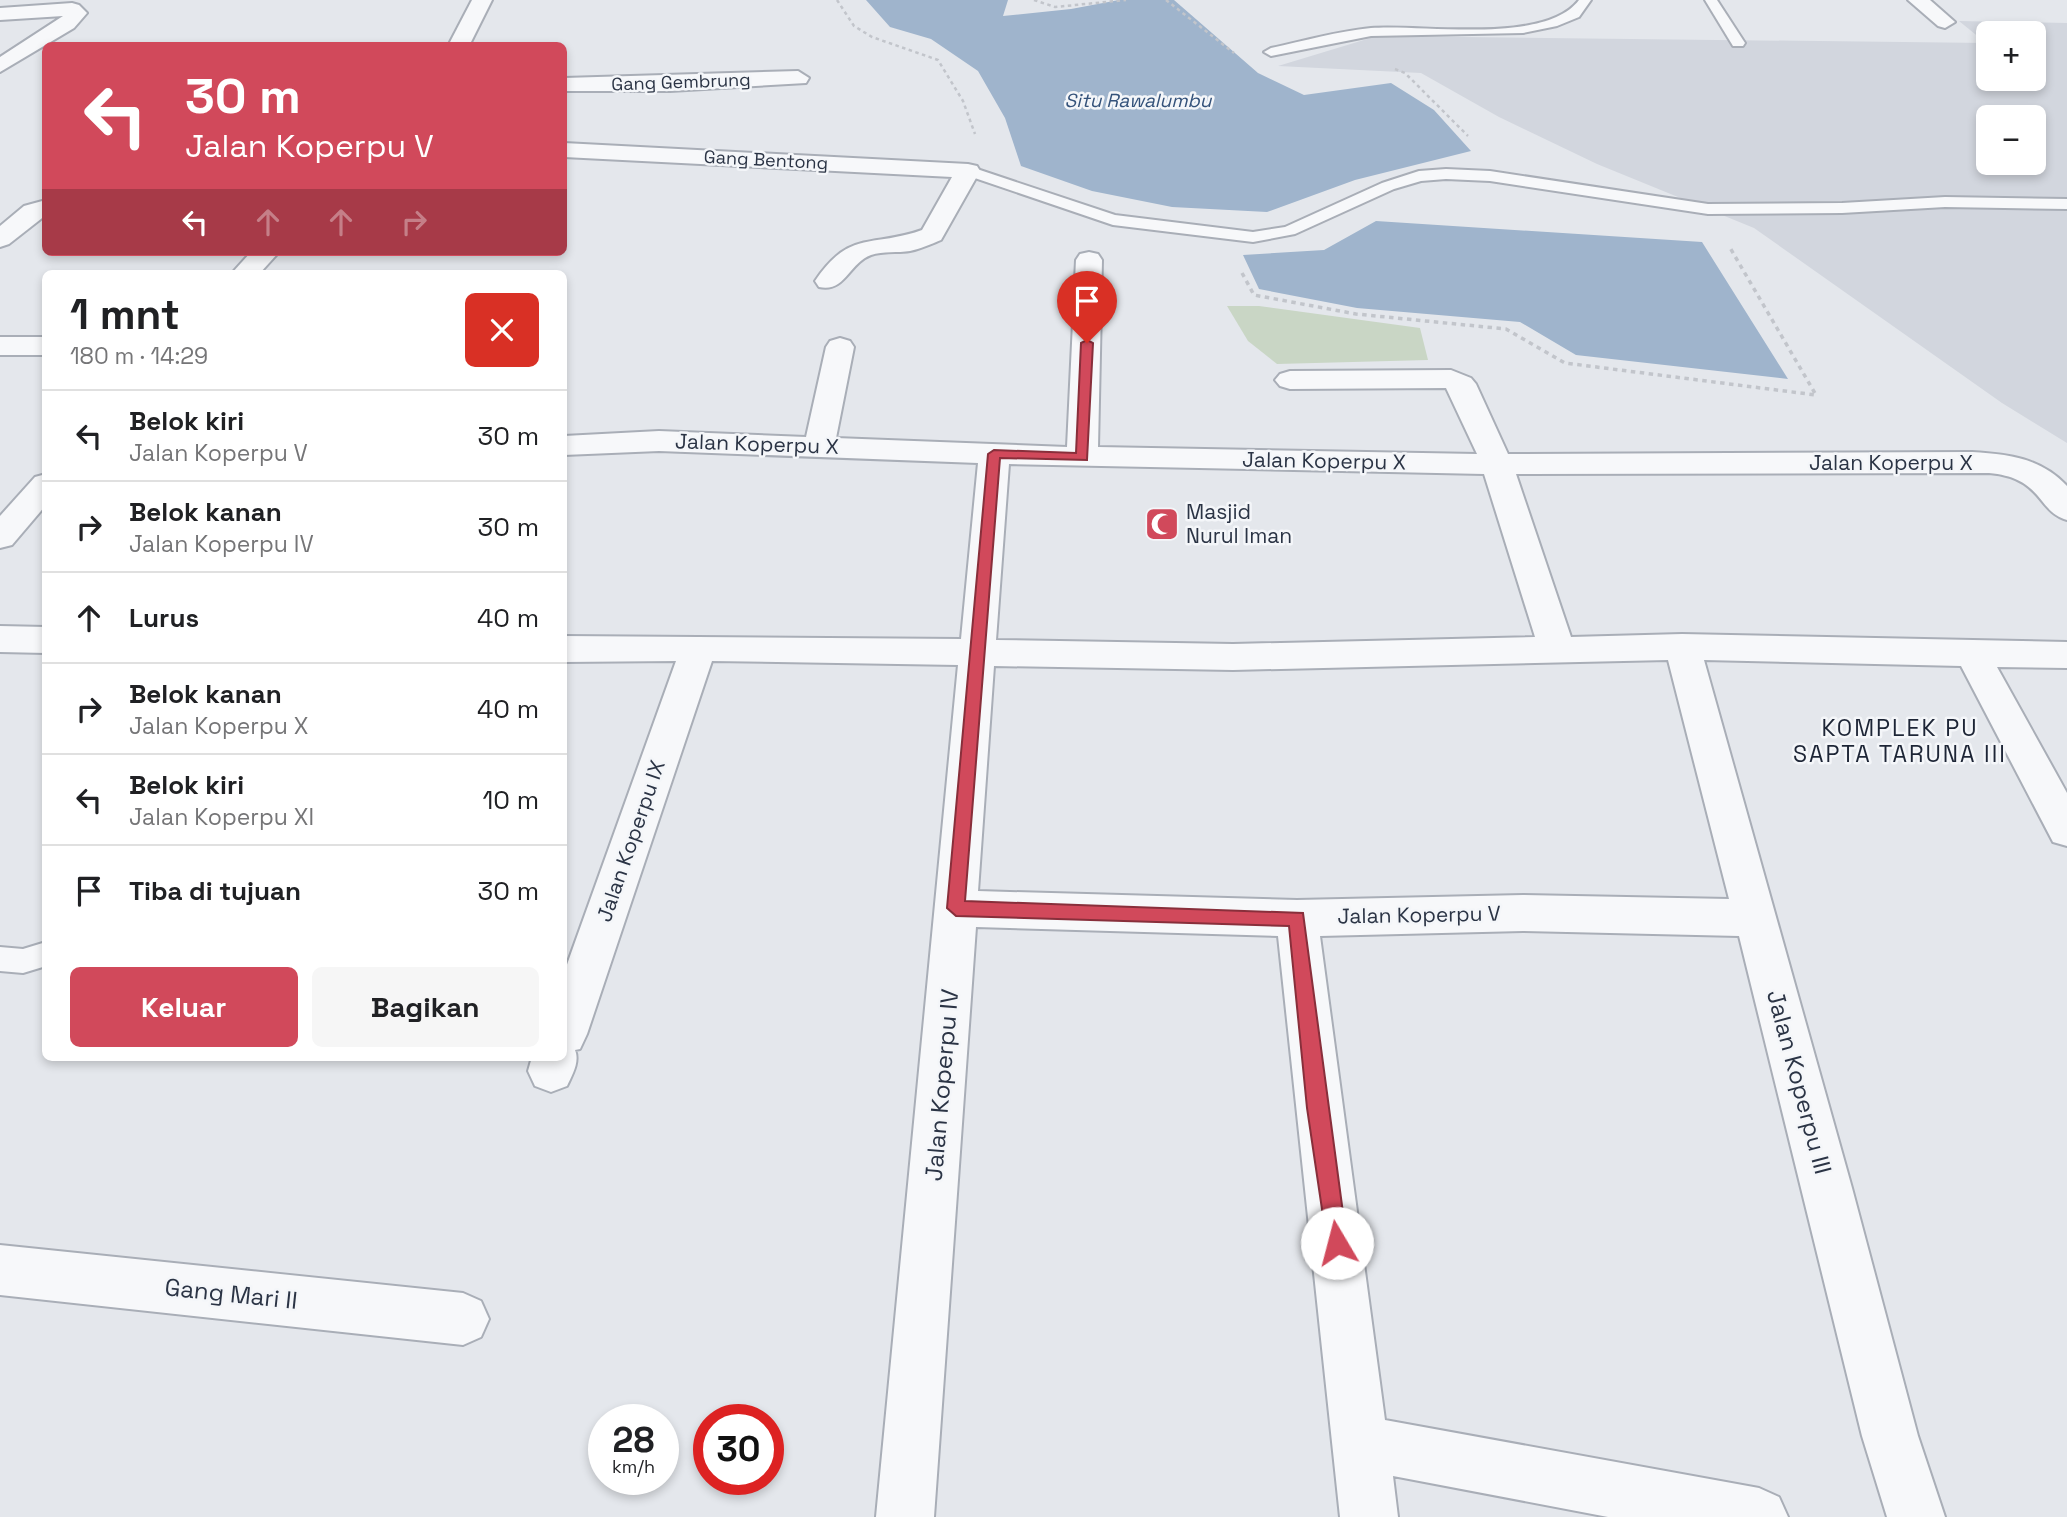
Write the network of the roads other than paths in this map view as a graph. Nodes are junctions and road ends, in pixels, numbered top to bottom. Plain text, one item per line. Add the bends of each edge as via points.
1 (482, 0) edge
2 (1585, 0) edge
3 (1711, 0) edge
4 (1918, 0) edge
5 (0, 14) edge
6 (1945, 22) dead end
7 (460, 42) edge
8 (1738, 43) dead end
9 (1271, 52) dead end
10 (0, 66) edge
11 (798, 78) dead end
12 (567, 85) edge
13 (567, 150) edge
14 (968, 171) junction
15 (2067, 204) edge
16 (42, 208) edge
17 (0, 239) edge
18 (262, 256) edge
19 (1089, 260) dead end
20 (248, 270) edge
21 (828, 281) dead end
22 (0, 346) edge
23 (42, 346) edge
24 (840, 347) dead end
25 (1290, 380) dead end
26 (567, 445) edge
27 (819, 446) junction
28 (994, 454) junction
29 (1082, 457) junction
30 (1497, 464) junction
31 (42, 489) edge
32 (2067, 509) edge
33 (0, 537) edge
34 (0, 639) edge
35 (42, 640) edge
36 (1682, 647) junction
37 (699, 648) junction
38 (567, 649) edge
39 (1558, 652) junction
40 (1972, 653) junction
41 (980, 654) junction
42 (2067, 655) edge
43 (2067, 830) edge
44 (956, 908) junction
45 (1297, 918) junction
46 (1755, 918) junction
47 (42, 955) edge
48 (0, 959) edge
49 (567, 1025) edge
50 (0, 1269) edge
51 (463, 1319) dead end
52 (1362, 1443) junction
53 (905, 1517) edge
54 (1369, 1517) edge
55 (1759, 1517) edge
56 (1916, 1517) edge

1 - 7 street
2 - 9 lane via 1575,14 1555,23 1520,29 1370,32
3 - 8 lane
4 - 6 street
5 - 10 street via 72,9 77,13
11 - 12 street, Gang Gembrung
13 - 14 street, Gang Bentong
14 - 15 lane via 1112,220 1253,237 1289,231 1388,186 1446,173 1708,209 1945,202
14 - 21 street via 932,235 910,243 865,248 848,258
16 - 17 street
18 - 20 street
19 - 29 street
22 - 23 street
24 - 27 street
25 - 30 street via 1451,379 1461,384
26 - 27 street, Jalan Koperpu X via 659,441
27 - 28 street, Jalan Koperpu X
28 - 29 street, Jalan Koperpu X
28 - 41 street, Jalan Koperpu IV
29 - 30 street, Jalan Koperpu X
30 - 32 street, Jalan Koperpu X via 2011,465 2051,484
30 - 39 street
31 - 33 street
34 - 35 street
36 - 39 street
36 - 40 street
36 - 46 street, Jalan Koperpu III
37 - 38 street
37 - 41 street
37 - 49 street, Jalan Koperpu IX
39 - 41 street via 1233,657
40 - 42 street
40 - 43 street
41 - 44 street, Jalan Koperpu IV
44 - 45 street, Jalan Koperpu V
44 - 53 street, Jalan Koperpu IV
45 - 46 street, Jalan Koperpu V via 1523,913
45 - 52 street
46 - 56 street, Jalan Koperpu III via 1890,1436
47 - 48 lane via 23,961
50 - 51 street, Gang Mari II
52 - 54 street
52 - 55 street

